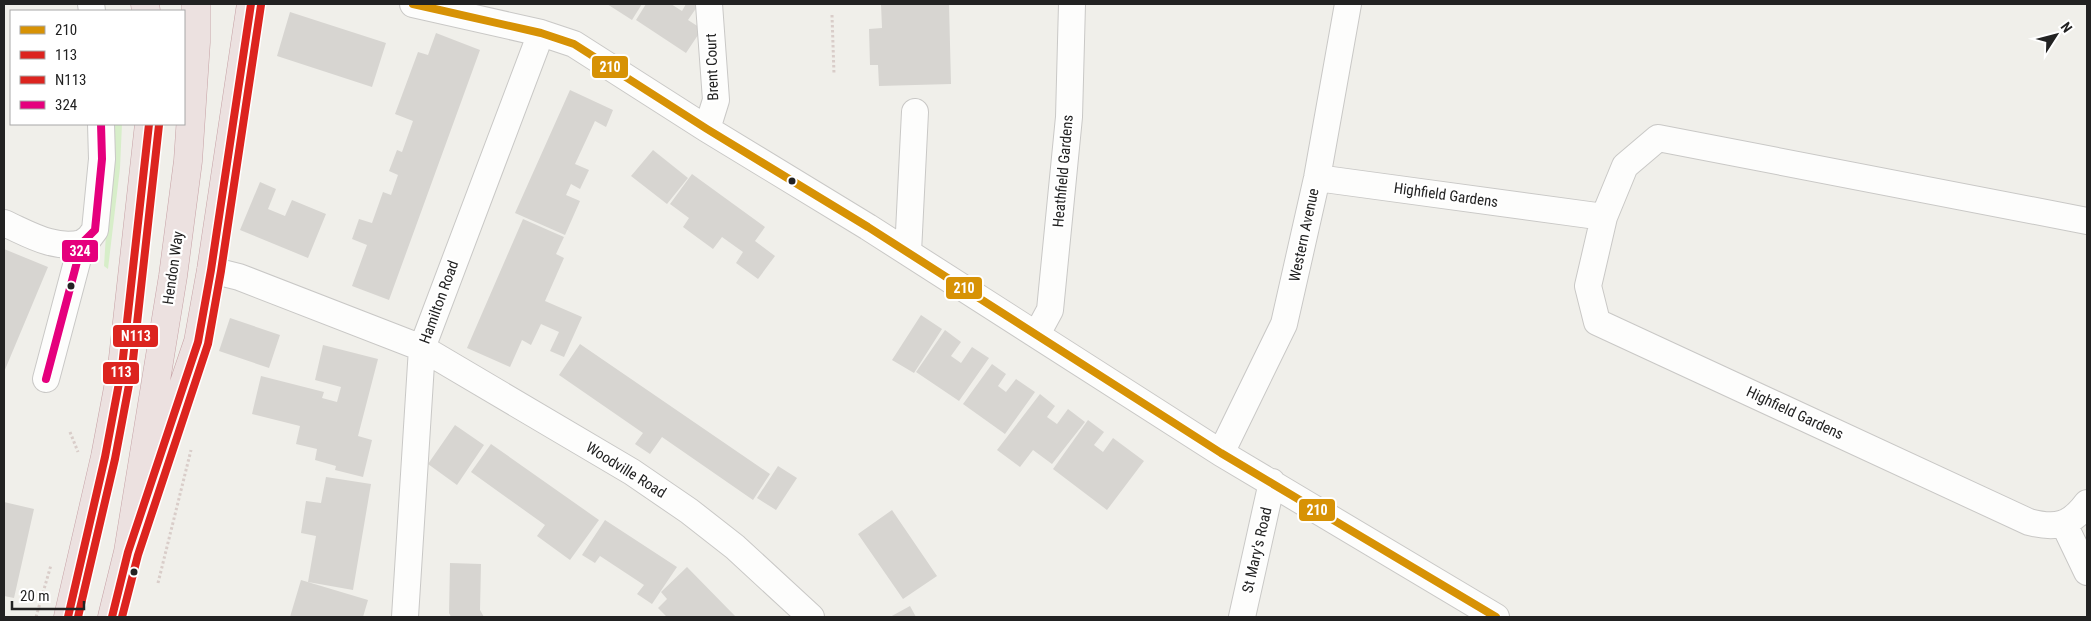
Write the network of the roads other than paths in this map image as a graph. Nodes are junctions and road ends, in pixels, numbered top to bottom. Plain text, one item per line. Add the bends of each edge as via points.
1 (196, 4) edge
2 (251, 4) edge
3 (413, 4) edge
4 (709, 4) edge
5 (1072, 4) edge
6 (1348, 4) edge
7 (541, 33) junction
8 (915, 112) dead end
9 (101, 125) edge
10 (149, 125) edge
11 (707, 129) junction
12 (1317, 178) junction
13 (1604, 217) junction
14 (2087, 221) edge
15 (4, 223) edge
16 (82, 243) junction
17 (908, 252) junction
18 (211, 270) junction
19 (1037, 334) junction
20 (422, 348) junction
21 (46, 379) dead end
22 (1221, 453) junction
23 (1272, 482) junction
24 (2087, 503) edge
25 (2064, 524) junction
26 (128, 552) junction
27 (2087, 572) edge
28 (68, 617) edge
29 (112, 617) edge
30 (405, 617) edge
31 (811, 617) edge
32 (1242, 617) edge
33 (1496, 617) edge

1 - 26 highway, Hendon Way via 188,161
2 - 18 highway
3 - 7 street
4 - 11 street, Brent Court via 716,100
5 - 19 street, Heathfield Gardens via 1069,117 1050,310
6 - 12 street, Western Avenue
7 - 11 street via 574,44
7 - 20 street, Hamilton Road
8 - 17 street
9 - 16 street via 102,159 95,230
10 - 28 highway via 122,367
11 - 17 street
12 - 13 street, Highfield Gardens
12 - 22 street, Western Avenue via 1284,324
13 - 14 street, Highfield Gardens via 1625,166 1658,138
13 - 25 street, Highfield Gardens via 1588,286 1597,322 2029,522
15 - 16 street via 57,245
16 - 21 street
17 - 19 street
18 - 20 street, Woodville Road via 239,277
18 - 26 highway via 198,342
19 - 22 street
20 - 30 street, Hamilton Road
20 - 31 street, Woodville Road via 632,472 689,510 735,546
22 - 23 street
23 - 32 street, St Mary's Road
23 - 33 street
24 - 25 street via 2076,517
25 - 27 street
26 - 29 highway, Hendon Way

